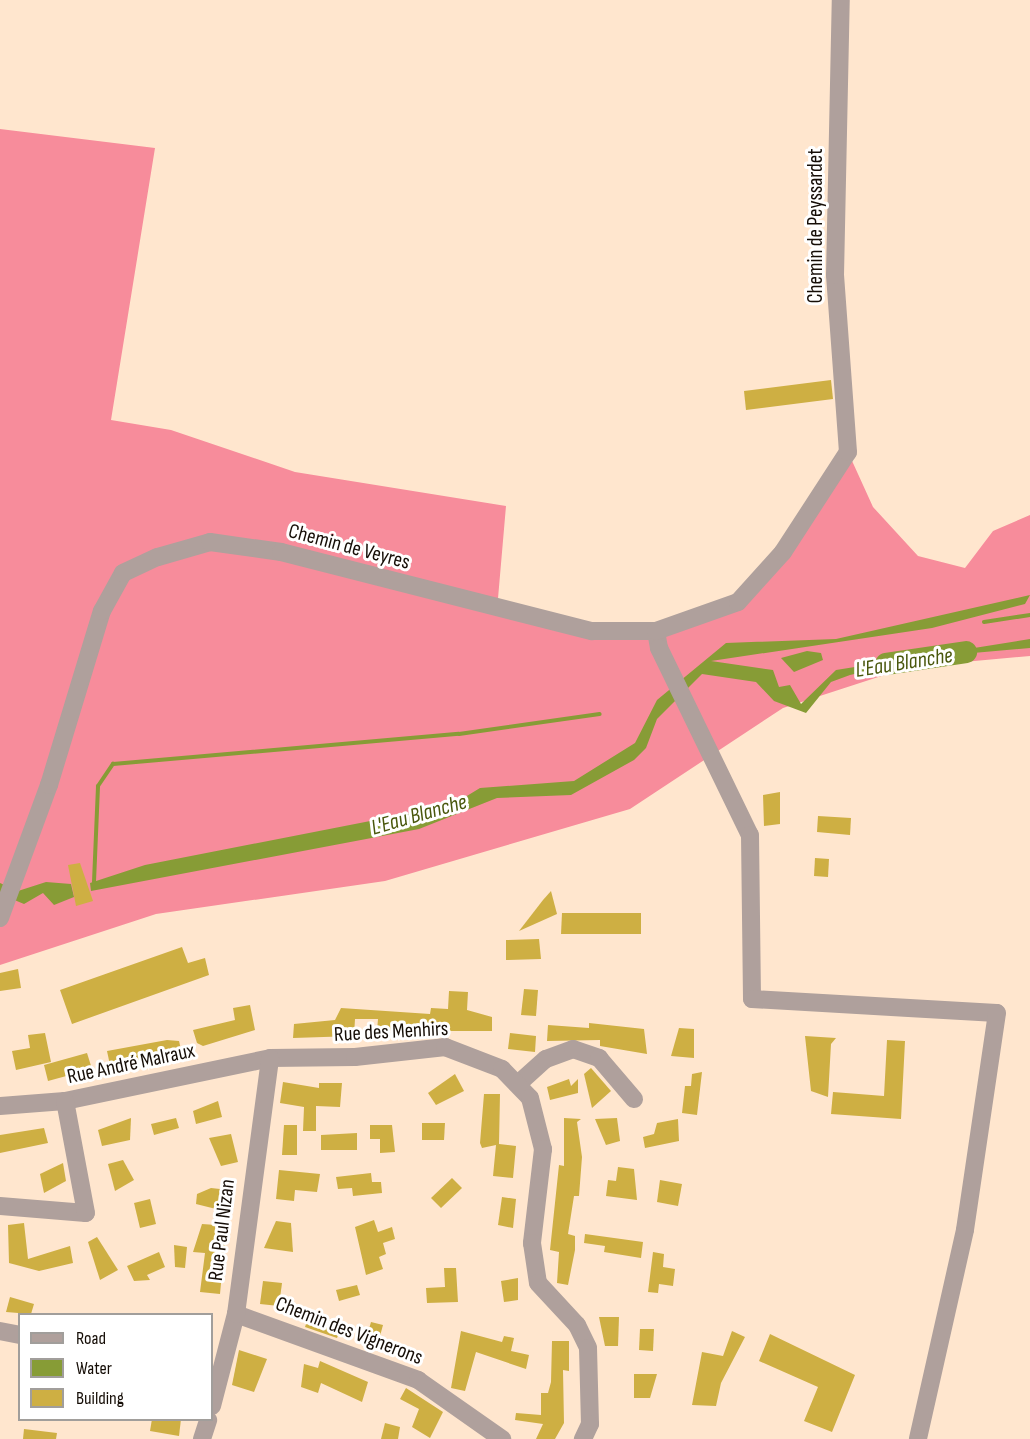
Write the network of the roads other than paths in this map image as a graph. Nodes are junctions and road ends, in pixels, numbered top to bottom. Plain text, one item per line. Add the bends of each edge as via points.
1 (842, 0) edge
2 (848, 452) joint
3 (656, 631) junction
4 (0, 918) edge
5 (270, 1058) junction
6 (519, 1083) junction
7 (634, 1099) dead end
8 (65, 1101) junction
9 (0, 1106) edge
10 (0, 1206) edge
11 (236, 1314) junction
12 (0, 1331) edge
13 (18, 1335) edge
14 (216, 1371) edge
15 (213, 1397) edge
16 (207, 1421) edge
17 (918, 1438) edge
18 (202, 1439) edge
19 (502, 1439) edge
20 (583, 1439) edge

1 - 2 street, Chemin de Peyssardet via 835,275
2 - 3 street, Chemin de Veyres via 783,552 738,602
3 - 4 street, Chemin de Veyres via 571,627 281,552 210,542 158,557 123,573 102,611
3 - 17 street via 659,648 750,835 752,999 997,1013 965,1230
5 - 6 street, Rue des Menhirs via 355,1057 445,1047 486,1060
5 - 8 street, Rue André Malraux
5 - 11 street, Rue Paul Nizan
6 - 7 street via 546,1059 573,1049 599,1058
6 - 20 street, Rue des Menhirs via 530,1098 543,1149 533,1263 538,1283 577,1325 588,1348 591,1424
8 - 9 street, Rue André Malraux
8 - 10 street via 86,1212
11 - 14 street, Rue Paul Nizan
11 - 19 street, Chemin des Vignerons via 418,1380
12 - 13 street
14 - 15 street, Rue Paul Nizan
16 - 18 street

